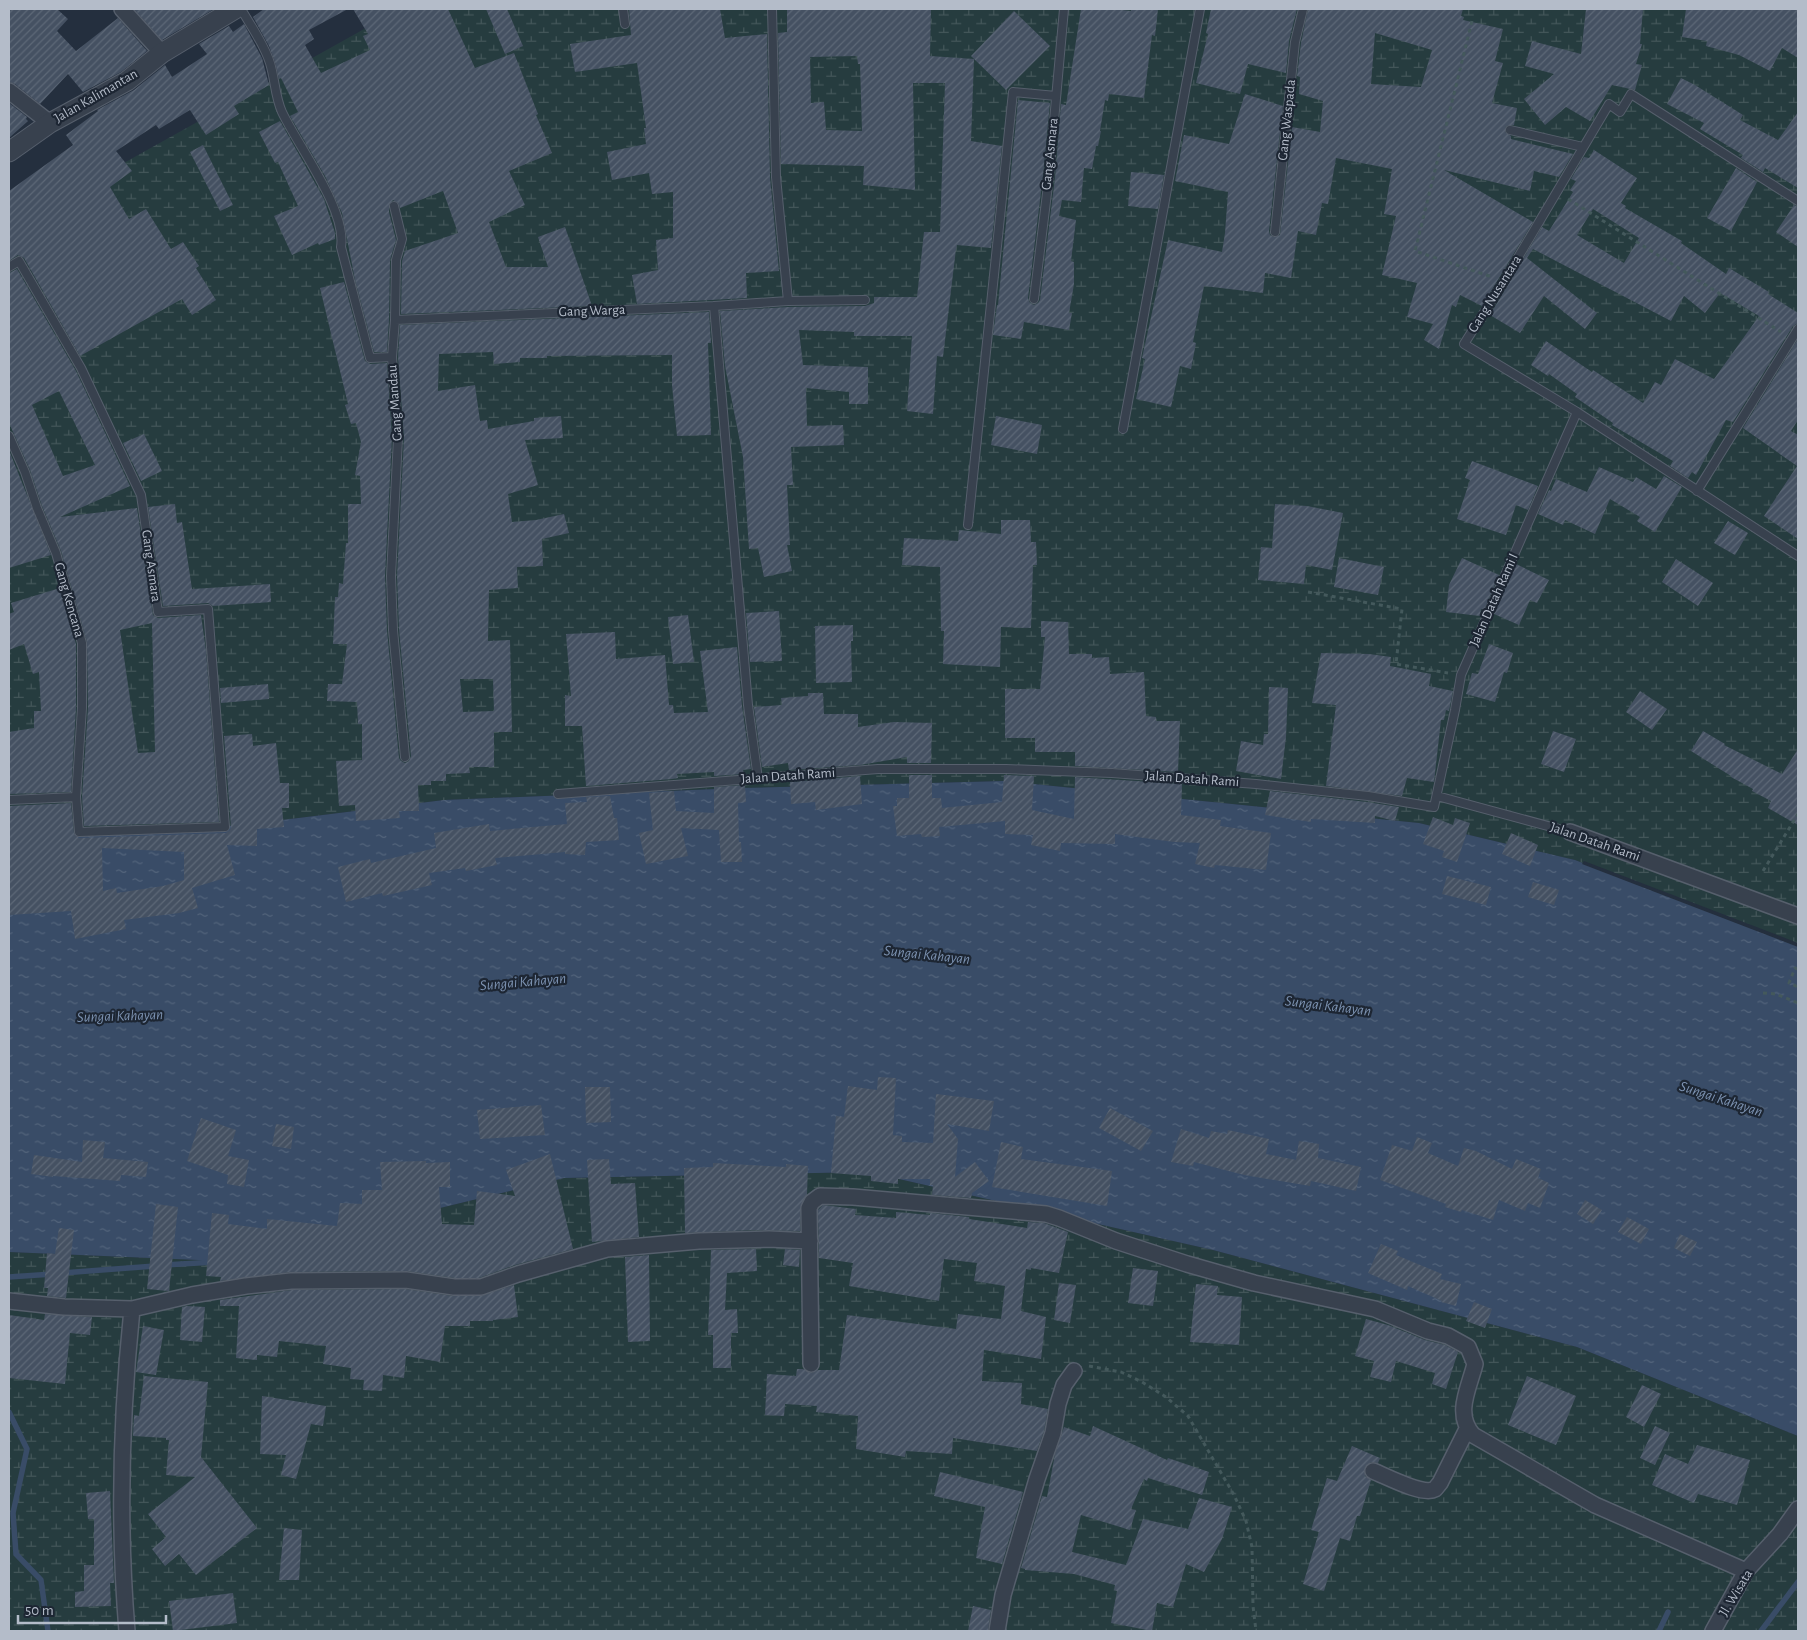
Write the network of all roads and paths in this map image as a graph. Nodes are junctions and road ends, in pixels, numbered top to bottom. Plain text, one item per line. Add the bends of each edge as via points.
1 (122, 9) edge
2 (235, 9) edge
3 (241, 9) edge
4 (623, 9) edge
5 (772, 9) edge
6 (1064, 9) edge
7 (1200, 9) edge
8 (1303, 9) edge
9 (1472, 21) dead end
10 (625, 24) dead end
11 (162, 53) junction
12 (9, 91) edge
13 (1056, 96) junction
14 (50, 123) junction
15 (1510, 130) dead end
16 (1583, 147) junction
17 (9, 152) edge
18 (1556, 192) junction
19 (1798, 201) edge
20 (394, 206) dead end
21 (1275, 232) dead end
22 (9, 267) edge
23 (1504, 281) junction
24 (1034, 299) dead end
25 (865, 300) dead end
26 (788, 301) junction
27 (714, 306) junction
28 (395, 320) junction
29 (1798, 329) edge
30 (1792, 339) junction
31 (392, 357) junction
32 (1577, 412) junction
33 (1123, 428) dead end
34 (9, 436) edge
35 (1697, 491) junction
36 (968, 525) dead end
37 (1798, 556) edge
38 (1308, 592) dead end
39 (1461, 675) junction
40 (405, 757) dead end
41 (758, 779) junction
42 (558, 794) dead end
43 (1437, 796) junction
44 (76, 797) junction
45 (9, 800) edge
46 (1798, 814) edge
47 (1570, 832) joint
48 (1763, 871) dead end
49 (1798, 916) edge
50 (1798, 969) edge
51 (1798, 987) edge
52 (1763, 993) dead end
53 (1798, 1002) edge
54 (810, 1241) junction
55 (9, 1301) edge
56 (132, 1309) junction
57 (811, 1364) dead end
58 (1074, 1371) joint
59 (1467, 1428) junction
60 (1373, 1471) dead end
61 (1798, 1509) edge
62 (1746, 1571) junction
63 (126, 1631) edge
64 (996, 1631) edge
65 (1256, 1631) edge
66 (1713, 1631) edge

1 - 11 street
2 - 11 street, Jalan Kalimantan
3 - 31 lane, Gang Mandau via 270,62 281,110 338,217 341,247 370,358
4 - 10 lane
5 - 26 lane via 776,177
6 - 13 lane, Gang Asmara
7 - 33 lane
8 - 21 lane, Gang Waspada via 1295,42
9 - 23 path via 1415,251
11 - 14 street, Jalan Kalimantan via 127,81
12 - 14 street
13 - 24 lane, Gang Asmara
13 - 36 lane via 1013,92
14 - 17 street, Jalan Kalimantan
15 - 16 lane
16 - 18 lane, Gang Nusantara
16 - 19 lane, Gang Nusantara via 1608,104 1620,112 1630,94
18 - 23 lane, Gang Nusantara
18 - 30 path
20 - 28 lane via 402,239 396,260
22 - 44 lane, Gang Asmara via 19,261 81,368 141,495 158,612 208,609 225,827 79,832
23 - 32 lane, Gang Nusantara via 1464,344
25 - 26 lane, Gang Warga
26 - 27 lane, Gang Warga
27 - 28 lane, Gang Warga
27 - 41 lane via 748,705
28 - 31 lane
29 - 30 lane
30 - 35 lane
31 - 40 lane, Gang Mandau via 398,438 392,612
32 - 35 lane, Gang Nusantara
32 - 39 lane, Jalan Datah Rami I
34 - 44 lane, Gang Kencana via 56,553 82,644 82,708
35 - 37 lane, Gang Nusantara
38 - 39 path via 1402,609 1396,664
39 - 43 lane, Jalan Datah Rami I
41 - 42 lane, Jalan Datah Rami
41 - 43 lane, Jalan Datah Rami via 878,769 1006,769 1256,784 1434,807
43 - 47 lane, Jalan Datah Rami
44 - 45 lane
46 - 48 path
47 - 49 street, Jalan Datah Rami
50 - 51 path via 1795,968 1789,983
52 - 53 path
54 - 56 street via 707,1241 607,1249 481,1287 454,1287 406,1280 291,1281 192,1295
54 - 57 street
54 - 59 street via 809,1208 820,1196 1046,1214 1187,1264 1254,1283 1375,1309 1448,1336 1468,1347 1475,1364 1464,1398
55 - 56 street
56 - 63 street via 125,1375 122,1518
58 - 64 street via 1064,1385 1058,1404 1053,1433 1003,1595
58 - 65 path via 1090,1366 1121,1372 1166,1397 1188,1416 1246,1520 1252,1547
59 - 60 street via 1436,1489 1418,1489
59 - 62 street via 1473,1435 1595,1505
61 - 62 street, Jl. Wisata
62 - 66 street, Jl. Wisata

